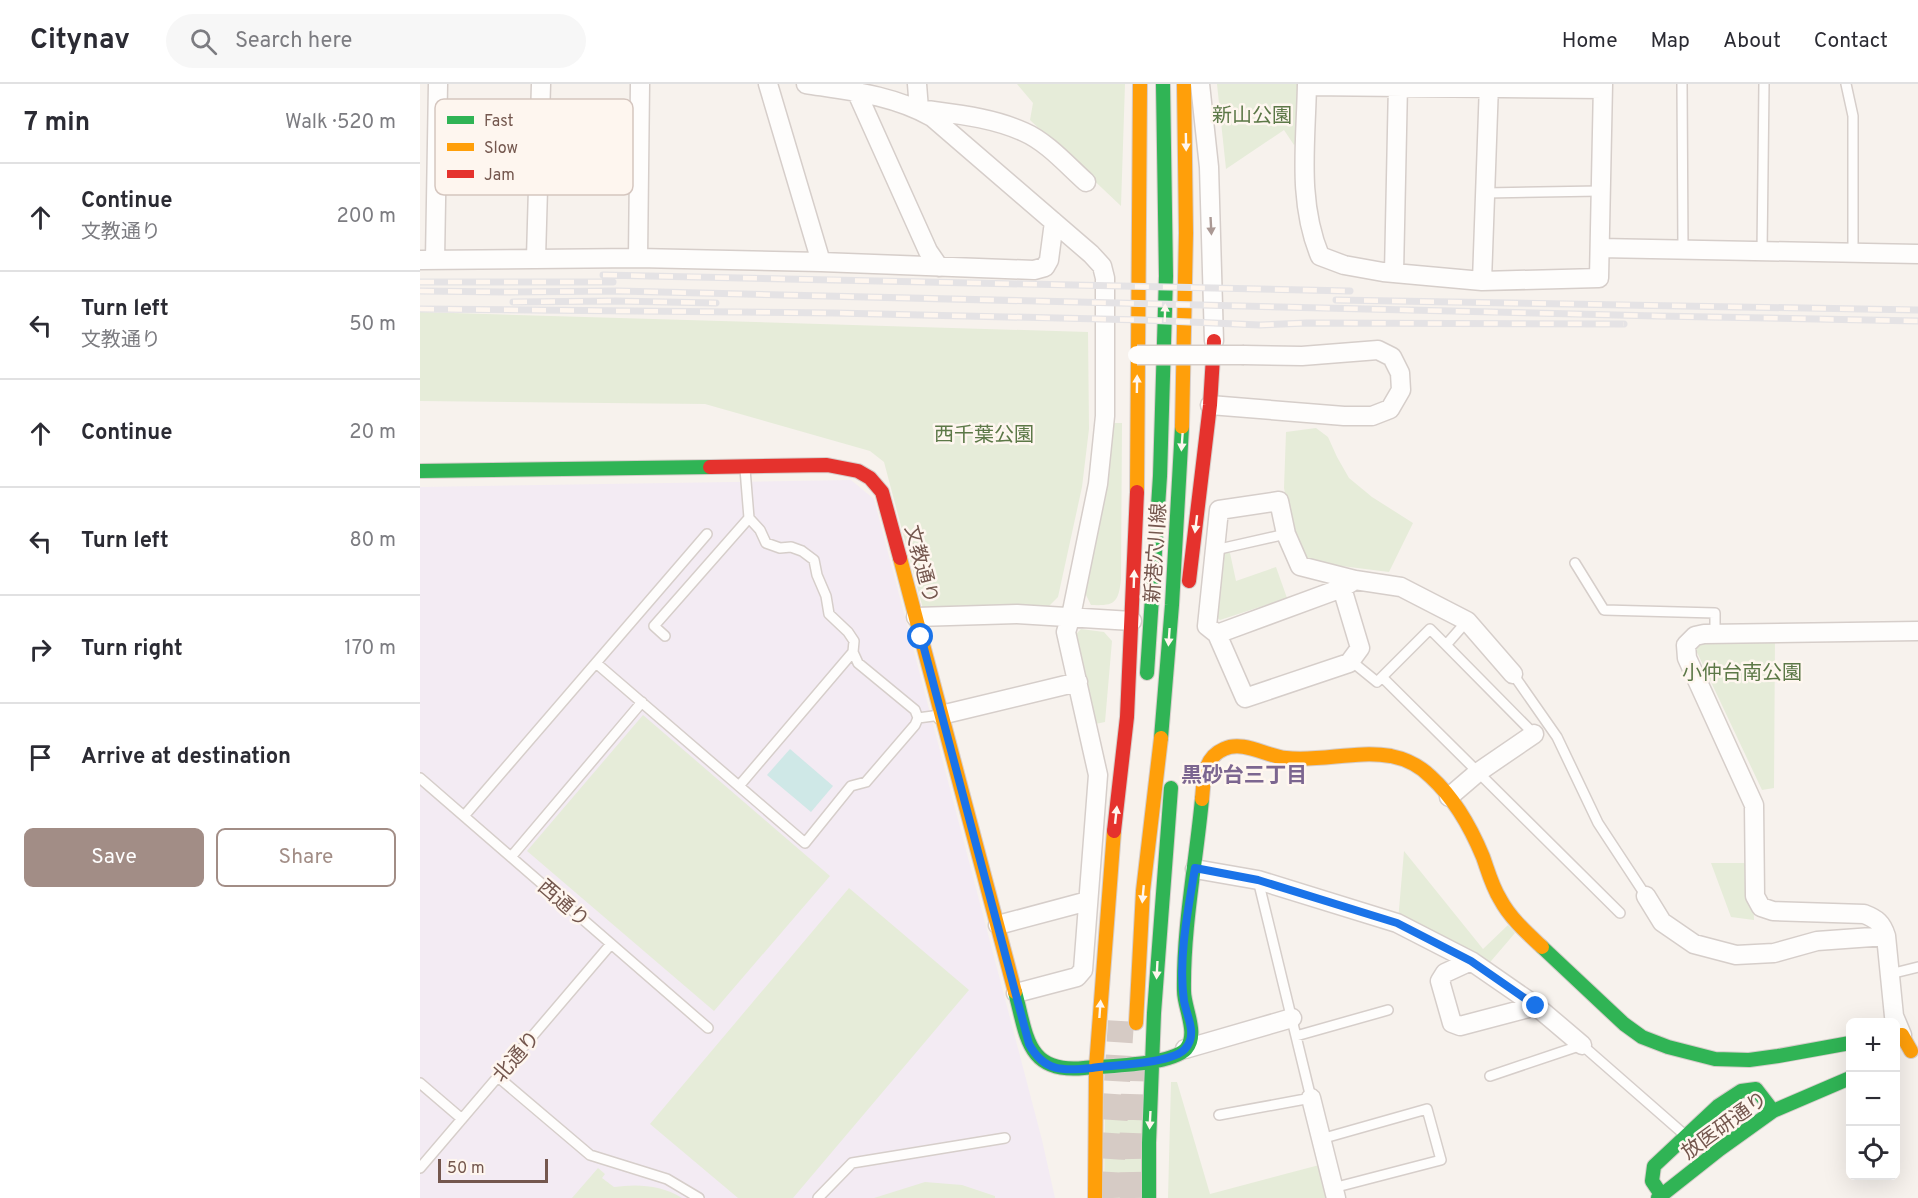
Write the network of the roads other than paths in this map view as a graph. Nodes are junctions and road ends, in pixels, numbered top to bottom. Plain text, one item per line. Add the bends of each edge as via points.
1 (438, 84) edge
2 (541, 84) edge
3 (640, 84) edge
4 (768, 84) edge
5 (806, 84) edge
6 (917, 84) edge
7 (1140, 84) edge
8 (1163, 84) edge
9 (1184, 84) edge
10 (1200, 84) edge
11 (1682, 84) edge
12 (1764, 84) edge
13 (1846, 84) edge
14 (1307, 85) edge
15 (1398, 85) edge
16 (1489, 86) edge
17 (1603, 87) edge
18 (854, 88) edge
19 (437, 99) edge
20 (541, 99) edge
21 (919, 109) junction
22 (435, 132) edge
23 (1086, 182) dead end
24 (1600, 191) junction
25 (1485, 193) junction
26 (538, 195) edge
27 (1054, 222) junction
28 (1600, 248) junction
29 (1683, 249) junction
30 (1762, 252) junction
31 (1853, 253) junction
32 (1918, 254) edge
33 (536, 258) junction
34 (638, 258) junction
35 (427, 260) edge
36 (821, 262) junction
37 (939, 267) junction
38 (1394, 273) junction
39 (1482, 281) junction
40 (1214, 341) joint
41 (1137, 355) junction
42 (1210, 405) junction
43 (745, 466) junction
44 (420, 471) edge
45 (749, 518) junction
46 (707, 534) dead end
47 (1286, 534) junction
48 (1215, 550) junction
49 (692, 551) junction
50 (1575, 563) dead end
51 (708, 565) junction
52 (1349, 584) junction
53 (1187, 596) dead end
54 (1071, 616) junction
55 (916, 617) junction
56 (1132, 621) junction
57 (1467, 621) junction
58 (1918, 631) edge
59 (1217, 634) junction
60 (1715, 634) junction
61 (665, 636) dead end
62 (1446, 645) junction
63 (853, 652) junction
64 (1350, 660) junction
65 (596, 663) junction
66 (1513, 674) joint
67 (1382, 677) junction
68 (1078, 682) junction
69 (1146, 689) dead end
70 (642, 702) junction
71 (937, 716) junction
72 (918, 718) junction
73 (1534, 734) joint
74 (1172, 772) dead end
75 (1477, 773) junction
76 (420, 778) edge
77 (739, 786) junction
78 (1449, 797) junction
79 (464, 816) junction
80 (511, 857) junction
81 (1195, 868) junction
82 (1258, 880) junction
83 (1646, 896) joint
84 (1088, 901) junction
85 (1620, 913) dead end
86 (998, 925) junction
87 (1886, 936) junction
88 (611, 944) junction
89 (1471, 961) junction
90 (1918, 967) edge
91 (1890, 974) junction
92 (1016, 993) junction
93 (1536, 1006) junction
94 (1388, 1010) dead end
95 (1894, 1018) edge
96 (1136, 1023) tunnel mouth
97 (1294, 1027) junction
98 (708, 1028) dead end
99 (1900, 1037) edge
100 (1846, 1044) edge
101 (1582, 1045) junction
102 (1185, 1049) junction
103 (1910, 1052) edge
104 (1152, 1061) junction
105 (1096, 1067) junction
106 (1490, 1076) dead end
107 (498, 1077) junction
108 (1846, 1080) edge
109 (420, 1083) edge
110 (1311, 1098) junction
111 (1773, 1111) junction
112 (1219, 1115) dead end
113 (462, 1119) junction
114 (1686, 1136) junction
115 (1005, 1138) dead end
116 (1322, 1139) junction
117 (420, 1168) edge
118 (1335, 1193) edge
119 (1660, 1197) edge
120 (699, 1198) edge
121 (818, 1198) edge
122 (1095, 1198) edge
123 (1149, 1198) edge

1 - 19 street
2 - 20 street
3 - 34 street
4 - 36 street
5 - 18 street
6 - 21 street
7 - 41 street
69 -> 8 street, 新港穴川線 via 1160,476 1166,276
9 -> 96 street, 新港穴川線 via 1183,427 1166,681 1143,892
10 -> 40 street via 1209,167
11 - 29 lane
12 - 30 lane
13 - 31 lane via 1853,116
14 - 15 street
14 - 38 street via 1304,196 1311,236 1320,256 1344,265
15 - 16 street
15 - 38 street
16 - 17 street
16 - 25 street
17 - 24 street
18 - 21 street
18 - 37 street via 928,251
21 - 23 street via 978,118 1025,132
21 - 27 street via 943,125
22 - 35 street
24 - 25 lane
24 - 28 street
25 - 39 street
26 - 33 street
27 - 37 street via 1045,267
27 - 54 street via 1102,266 1105,278 1104,428 1098,484
28 - 29 street
28 - 39 street via 1599,278
29 - 30 street
30 - 31 street
31 - 32 street
33 - 34 street
33 - 35 street
34 - 36 street
36 - 37 street
38 - 39 street
40 - 42 street
41 - 42 street, bridge via 1302,356 1378,350 1392,357 1400,373 1401,390 1390,409 1371,416
56 -> 41 street
42 -> 53 street
43 - 44 street, 文教通り
43 - 45 lane
43 - 55 street, 文教通り via 844,466 861,470 873,479 882,492
45 - 51 lane
45 - 63 lane via 766,543 802,551 814,560 829,614 854,641
46 - 49 lane
47 - 48 lane
47 - 48 street via 1279,501 1219,510
47 - 52 street via 1300,566
48 - 59 street via 1207,626
49 - 51 lane
49 - 65 lane
50 - 60 lane via 1604,610 1715,613
51 - 61 lane via 654,626
52 - 57 street via 1401,587
52 - 59 street
52 - 64 street via 1360,648
54 - 55 street
54 - 56 street
54 - 68 street via 1066,632
55 - 71 street, 文教通り
105 -> 56 street
57 - 62 lane
57 - 66 street
58 - 60 street
59 - 64 street via 1245,698
60 - 87 street via 1695,636 1686,645 1688,658 1754,805 1755,896 1761,908 1864,914 1882,924
62 - 67 lane via 1430,629
62 - 73 lane
63 - 72 lane via 858,663 915,710
63 - 77 lane
64 - 67 lane via 1377,682
65 - 70 lane
65 - 79 lane
66 - 83 lane via 1557,737 1598,823
67 - 75 lane
68 - 71 street
68 - 84 street via 1098,775
70 - 77 lane
70 - 80 lane
71 - 72 lane
71 - 86 street, 文教通り
72 - 77 lane via 866,782 850,786 805,843
73 - 75 street
74 -> 104 street
75 - 78 street
75 - 85 lane
76 - 79 lane, 西通り
78 - 81 street via 1428,774 1410,762 1382,754 1284,759 1233,745 1216,754 1207,765
78 - 100 street via 1480,849 1505,907 1614,1016 1640,1036 1659,1046 1733,1060
79 - 80 lane, 西通り
80 - 88 lane, 西通り
81 - 82 street
81 - 102 street via 1184,961 1184,1001 1192,1030
82 - 89 street via 1397,923
82 - 97 lane
83 - 87 street via 1662,922 1694,944 1736,956 1774,953 1817,941
84 - 86 street
84 - 92 street via 1083,970 1077,977
86 - 92 street, 文教通り
87 - 91 street
88 - 98 lane, 西通り
88 - 107 lane, 北通り
89 - 93 street
89 - 93 street via 1445,973 1440,981 1455,1026
90 - 91 lane
91 - 95 street
92 - 105 street, 文教通り via 1035,1056 1051,1067
93 - 101 street
94 - 97 lane
97 - 102 street
97 - 110 lane
99 - 103 street
101 - 106 lane
101 - 114 lane
102 - 104 street, 文教通り
104 - 105 street, 文教通り
104 -> 123 street
105 - 122 street
107 - 113 lane, 北通り
107 - 120 lane via 590,1155 667,1179
108 - 111 street, 放医研通り
109 - 113 lane
110 - 112 lane
110 - 116 street
111 - 114 street via 1756,1089 1741,1091
111 - 119 street, 放医研通り
113 - 117 lane, 北通り
114 - 119 street via 1654,1166 1652,1181
115 - 121 lane via 852,1163
116 - 118 street
116 - 118 lane via 1427,1110 1441,1160

